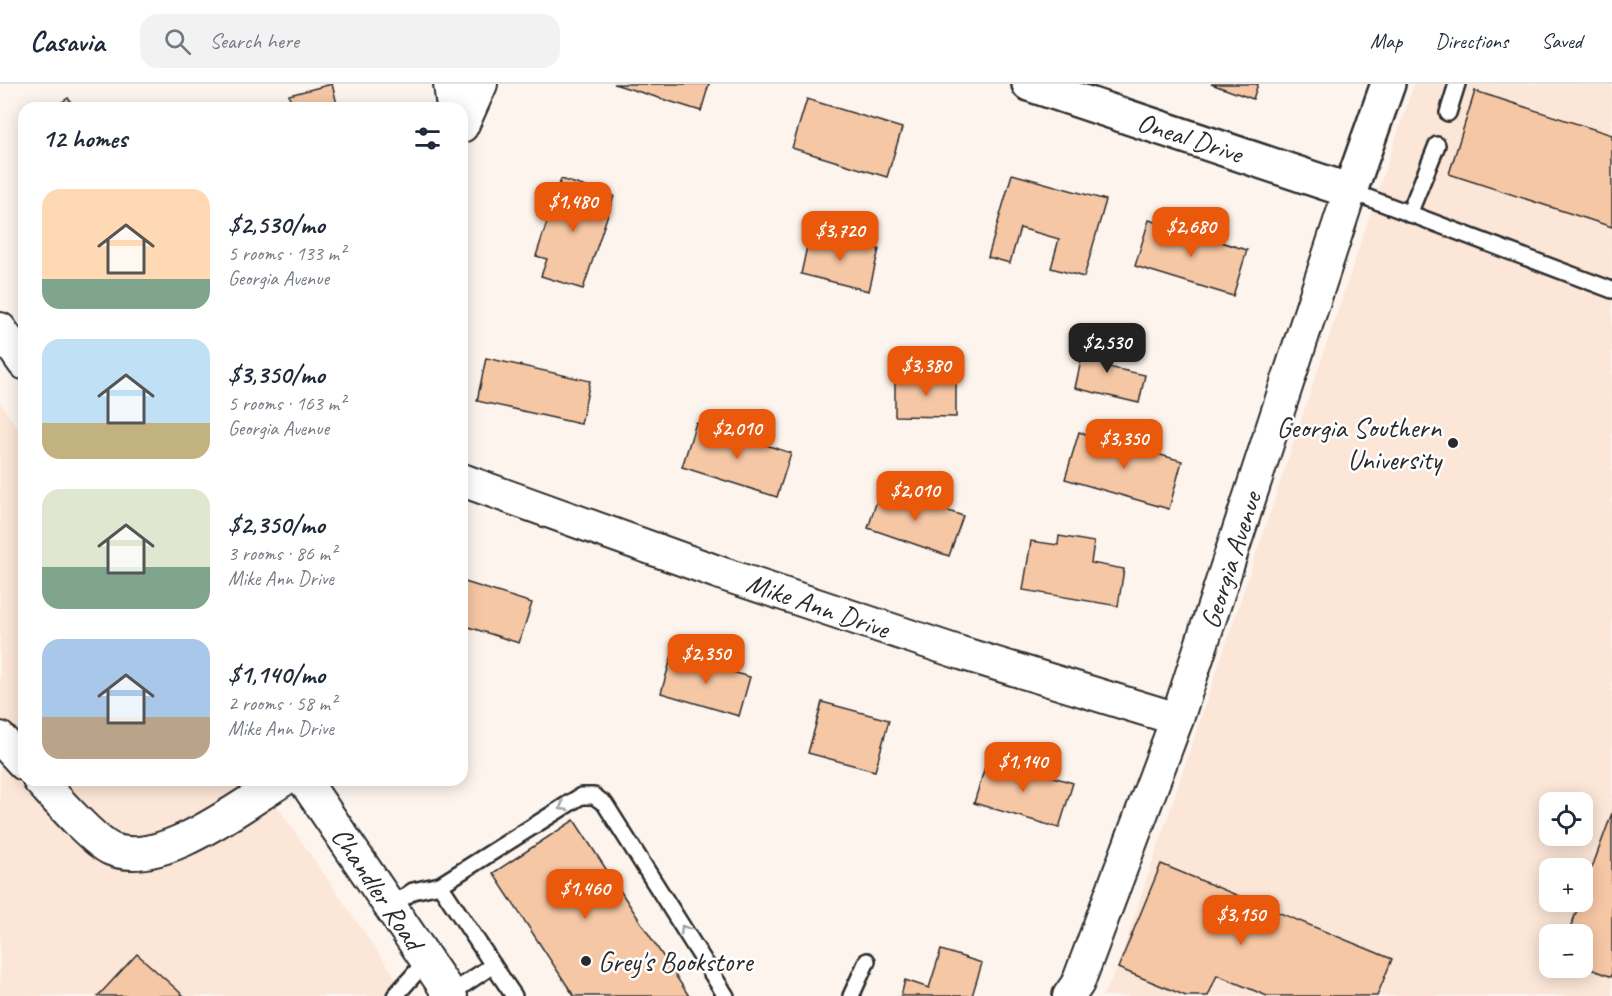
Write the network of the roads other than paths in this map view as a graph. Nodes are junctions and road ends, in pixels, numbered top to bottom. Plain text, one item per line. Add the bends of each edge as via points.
1 (450, 84) edge
2 (481, 84) edge
3 (1029, 84) edge
4 (1388, 84) edge
5 (1457, 84) edge
6 (452, 102) edge
7 (468, 113) edge
8 (1448, 113) dead end
9 (1437, 145) dead end
10 (1350, 190) junction
11 (1409, 214) junction
12 (1612, 290) edge
13 (0, 329) edge
14 (18, 354) edge
15 (468, 482) edge
16 (1177, 719) junction
17 (0, 738) edge
18 (18, 758) edge
19 (45, 786) edge
20 (273, 786) edge
21 (308, 786) edge
22 (440, 885) junction
23 (390, 906) junction
24 (427, 960) junction
25 (867, 961) dead end
26 (493, 965) junction
27 (451, 995) edge
28 (395, 996) edge
29 (513, 996) edge
30 (726, 996) edge
31 (851, 996) edge
32 (1069, 996) edge

1 - 6 street
2 - 7 street
3 - 10 street, Oneal Drive
4 - 10 street, Georgia Avenue
5 - 8 lane
9 - 11 lane
10 - 11 lane
10 - 16 street, Georgia Avenue
11 - 12 lane
13 - 14 street
15 - 16 street, Mike Ann Drive via 723,574
16 - 32 street, Georgia Avenue via 1078,982
17 - 18 street
19 - 20 street via 108,848 125,854 151,852 186,839
21 - 23 street, Chandler Road
22 - 23 lane via 412,891
22 - 26 lane
30 -> 22 lane via 605,804 594,796 581,796
23 - 24 street, Chandler Road
24 - 27 street, Chandler Road
24 - 28 lane
25 - 31 lane
26 - 27 lane
26 - 29 lane

